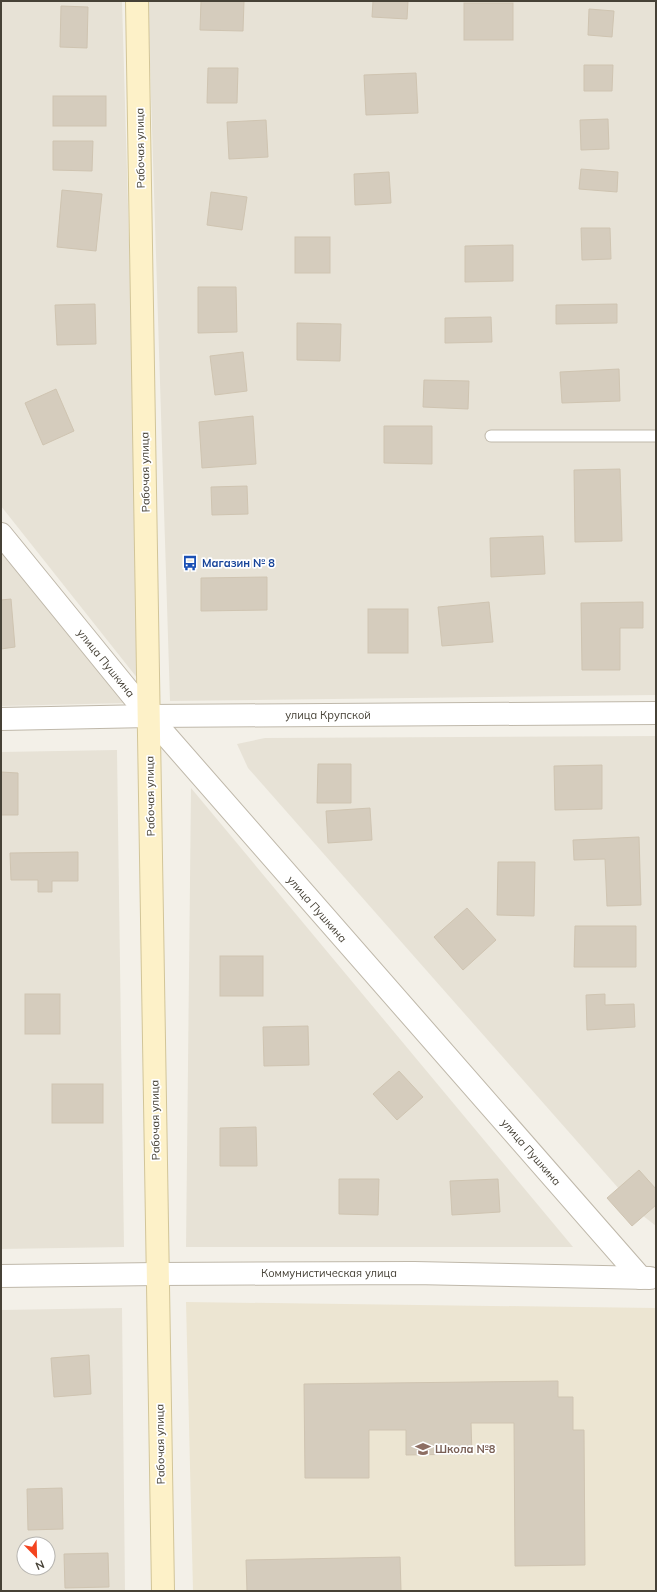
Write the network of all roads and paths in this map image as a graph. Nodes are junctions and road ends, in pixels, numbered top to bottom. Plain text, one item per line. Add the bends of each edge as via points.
1 (137, 1) edge
2 (491, 436) dead end
3 (656, 436) edge
4 (1, 534) edge
5 (656, 713) edge
6 (149, 716) junction
7 (1, 719) edge
8 (158, 1274) junction
9 (1, 1276) edge
10 (648, 1278) edge
11 (163, 1591) edge

1 - 6 main road, Рабочая улица
2 - 3 lane
4 - 6 street, улица Пушкина
5 - 6 street, улица Крупской
6 - 7 street, улица Крупской
6 - 8 main road, Рабочая улица
6 - 10 street, улица Пушкина
8 - 9 street, Коммунистическая улица
8 - 10 street, Коммунистическая улица via 414,1273
8 - 11 main road, Рабочая улица

